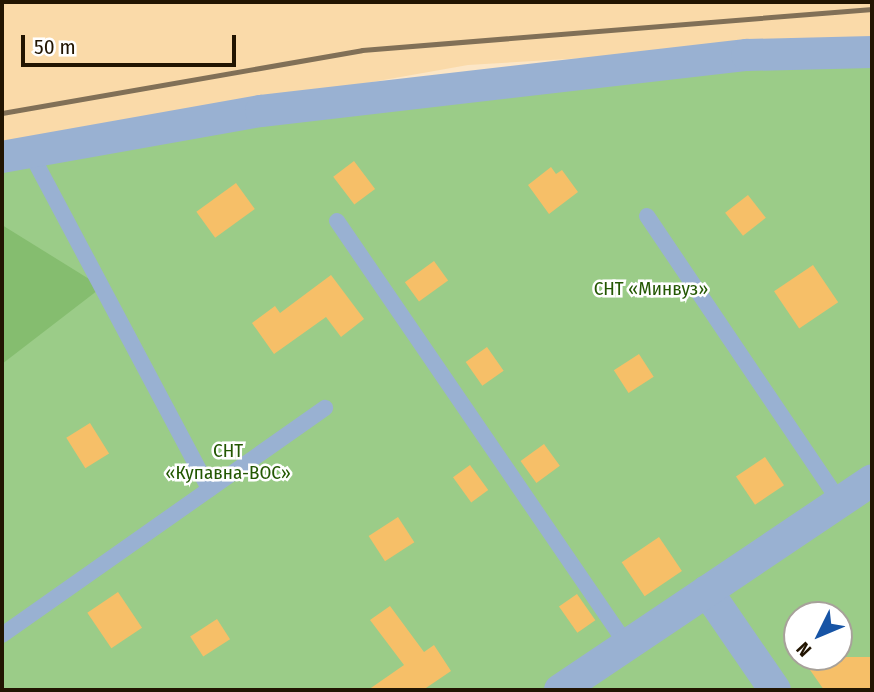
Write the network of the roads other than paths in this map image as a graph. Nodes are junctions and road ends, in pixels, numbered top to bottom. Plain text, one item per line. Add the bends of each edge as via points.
1 (872, 52) edge
2 (16, 155) edge
3 (647, 216) dead end
4 (337, 221) dead end
5 (325, 408) dead end
6 (872, 480) edge
7 (209, 489) junction
8 (840, 502) junction
9 (707, 592) junction
10 (2, 635) edge
11 (627, 645) junction
12 (560, 690) edge
13 (775, 690) edge

1 - 2 street via 747,55 261,111
2 - 7 lane
3 - 8 lane
4 - 11 lane
5 - 7 lane
6 - 8 street
7 - 10 lane
8 - 9 street
9 - 11 street
9 - 13 street
11 - 12 street

